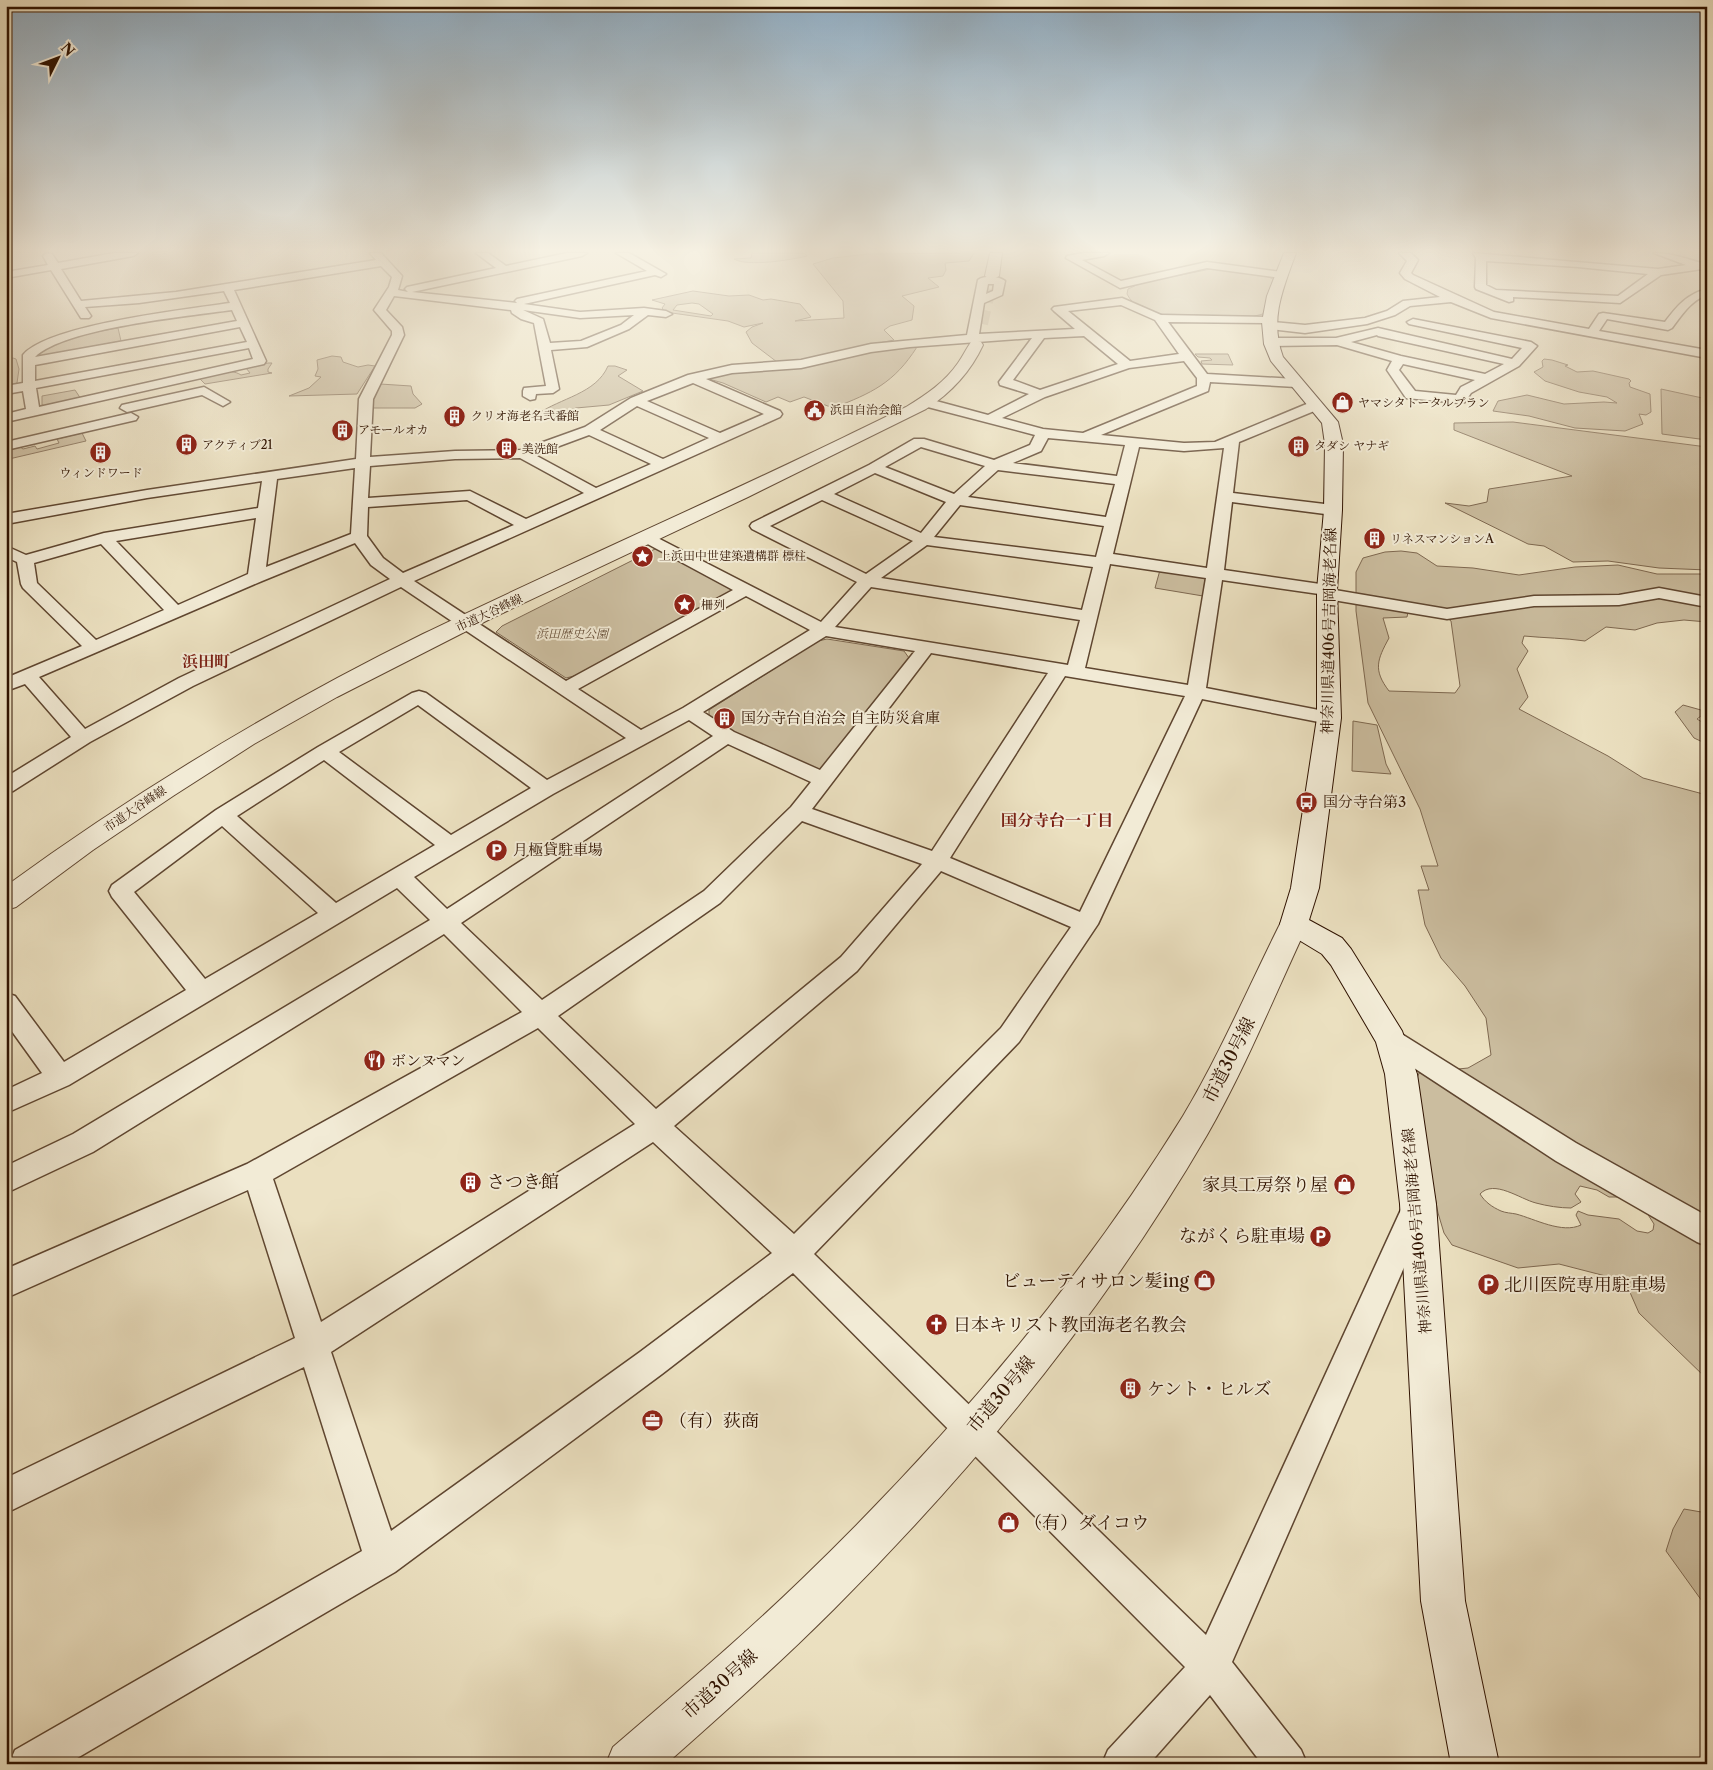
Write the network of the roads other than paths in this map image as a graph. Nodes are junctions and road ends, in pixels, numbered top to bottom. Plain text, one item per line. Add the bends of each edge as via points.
1 (70, 336) edge
2 (174, 336) edge
3 (250, 336) edge
4 (398, 336) edge
5 (542, 336) edge
6 (604, 336) edge
7 (975, 336) tunnel mouth
8 (1026, 336) edge
9 (1040, 336) edge
10 (1091, 336) edge
11 (1172, 336) edge
12 (1270, 336) edge
13 (1363, 336) edge
14 (1393, 336) edge
15 (1480, 336) edge
16 (1606, 336) edge
17 (974, 341) junction
18 (1271, 342) junction
19 (1336, 342) junction
20 (254, 344) junction
21 (544, 347) junction
22 (1707, 354) edge
23 (1187, 357) junction
24 (1399, 359) junction
25 (29, 362) junction
26 (1515, 364) junction
27 (1128, 365) junction
28 (693, 378) junction
29 (1203, 378) junction
30 (1485, 378) junction
31 (1296, 382) junction
32 (29, 385) junction
33 (6, 390) edge
34 (118, 393) junction
35 (1040, 394) junction
36 (530, 396) dead end
37 (636, 401) junction
38 (223, 402) dead end
39 (925, 402) junction
40 (1314, 406) junction
41 (33, 412) junction
42 (6, 418) edge
43 (131, 418) junction
44 (990, 419) junction
45 (590, 430) junction
46 (1043, 433) junction
47 (1085, 436) junction
48 (719, 438) junction
49 (1232, 439) junction
50 (1133, 441) junction
51 (6, 446) edge
52 (523, 454) junction
53 (364, 462) junction
54 (663, 464) junction
55 (995, 465) junction
56 (874, 468) junction
57 (270, 476) junction
58 (1122, 481) junction
59 (596, 494) junction
60 (822, 494) junction
61 (1226, 497) junction
62 (956, 500) junction
63 (362, 503) junction
64 (1332, 510) junction
65 (264, 512) junction
66 (6, 519) edge
67 (1112, 522) junction
68 (526, 525) junction
69 (359, 536) junction
70 (104, 538) junction
71 (648, 538) junction
72 (924, 540) junction
73 (6, 551) edge
74 (25, 560) junction
75 (1103, 560) junction
76 (1215, 573) junction
77 (256, 577) junction
78 (402, 580) junction
79 (867, 581) junction
80 (747, 590) junction
81 (1327, 592) junction
82 (1707, 602) edge
83 (175, 612) junction
84 (1089, 616) junction
85 (466, 623) junction
86 (823, 630) junction
87 (94, 647) junction
88 (926, 648) junction
89 (1067, 672) junction
90 (28, 676) junction
91 (6, 685) edge
92 (564, 688) junction
93 (1196, 692) junction
94 (690, 712) junction
95 (1330, 718) junction
96 (728, 736) junction
97 (83, 738) junction
98 (640, 739) junction
99 (325, 751) junction
100 (822, 779) junction
101 (6, 786) edge
102 (546, 789) junction
103 (798, 812) junction
104 (223, 815) junction
105 (451, 846) junction
106 (937, 862) junction
107 (399, 876) junction
108 (6, 900) edge
109 (335, 915) junction
110 (447, 922) junction
111 (1086, 924) junction
112 (1294, 924) junction
113 (202, 993) junction
114 (6, 1003) edge
115 (541, 1014) junction
116 (1391, 1040) junction
117 (60, 1077) junction
118 (6, 1102) edge
119 (655, 1126) junction
120 (257, 1173) junction
121 (6, 1180) edge
122 (1418, 1204) junction
123 (1707, 1232) edge
124 (794, 1254) junction
125 (6, 1284) edge
126 (312, 1346) junction
127 (973, 1429) junction
128 (6, 1496) edge
129 (382, 1559) junction
130 (1210, 1666) junction
131 (29, 1764) edge
132 (630, 1764) edge
133 (1122, 1764) edge
134 (1288, 1764) edge
135 (1475, 1764) edge

1 - 25 street via 39,347 29,355
2 - 25 street
3 - 20 street
4 - 53 street via 366,399
5 - 21 street
6 - 21 street via 583,344
7 - 17 street
8 - 17 street
9 - 35 street via 1005,382
10 - 27 street
11 - 23 street
12 - 18 street, 神奈川県道406号吉岡海老名線
13 - 19 street
14 - 26 street
15 - 26 street via 1531,346
16 - 22 street
17 - 28 street via 871,348 801,364 732,369
17 - 39 street, 市道大谷峰線 via 971,357 960,371
18 - 19 street
18 - 31 street, 神奈川県道406号吉岡海老名線 via 1276,358
19 - 24 street
20 - 32 street
20 - 34 street via 260,361
21 - 36 street via 553,389 529,391
23 - 27 street
23 - 29 street
24 - 30 street
24 - 30 street via 1393,370 1411,395 1460,399 1466,390
25 - 32 street
26 - 30 street
27 - 35 street
28 - 37 street
28 - 48 street via 775,414
29 - 31 street
29 - 47 street via 1204,385 1199,390
31 - 40 street, 神奈川県道406号吉岡海老名線
32 - 33 street
32 - 41 street
34 - 41 street
34 - 43 street
35 - 44 street
37 - 45 street
37 - 48 street
38 - 43 street via 204,391
39 - 44 street
39 - 71 street, 市道大谷峰線
40 - 49 street
40 - 64 street, 神奈川県道406号吉岡海老名線 via 1330,422 1334,444
41 - 42 street
43 - 51 street
44 - 46 street
45 - 52 street
45 - 54 street
46 - 47 street
46 - 55 street via 1036,448
47 - 50 street
48 - 54 street
49 - 50 street via 1216,446 1184,447
49 - 61 street
50 - 58 street
52 - 53 street
52 - 59 street
53 - 57 street
53 - 63 street
54 - 59 street
55 - 56 street via 919,442
55 - 58 street
55 - 62 street
56 - 60 street
56 - 62 street
57 - 65 street
57 - 66 street
58 - 67 street
59 - 68 street
60 - 72 street
60 - 79 street via 758,526
61 - 64 street
61 - 76 street
62 - 67 street
62 - 72 street
63 - 68 street via 470,494
63 - 69 street
64 - 81 street, 神奈川県道406号吉岡海老名線
65 - 70 street
65 - 77 street
67 - 75 street
68 - 78 street
69 - 77 street
69 - 78 street via 373,559
70 - 74 street
70 - 83 street
71 - 80 street
71 - 85 street, 市道大谷峰線
72 - 75 street
72 - 79 street
73 - 74 street
74 - 87 street via 29,584
75 - 76 street
75 - 84 street
76 - 81 street
76 - 93 street
77 - 83 street
78 - 85 street
78 - 97 street via 194,678
79 - 84 street
79 - 86 street
80 - 86 street
80 - 92 street
81 - 82 street via 1447,614 1534,601 1620,600 1659,593
81 - 95 street, 神奈川県道406号吉岡海老名線
83 - 87 street
84 - 89 street
85 - 92 street
85 - 108 street, 市道大谷峰線 via 335,688 229,749 135,808
86 - 88 street
86 - 94 street
87 - 90 street
88 - 89 street
88 - 100 street
89 - 93 street
89 - 106 street
90 - 91 street
90 - 97 street
92 - 98 street
93 - 95 street
93 - 111 street
94 - 96 street
94 - 98 street
95 - 112 street, 神奈川県道406号吉岡海老名線 via 1305,888
96 - 100 street
96 - 110 street
97 - 101 street
98 - 102 street
99 - 102 street via 419,698
99 - 104 street
99 - 105 street
100 - 103 street
102 - 105 street
103 - 106 street
103 - 115 street via 712,897
104 - 109 street
104 - 113 street via 120,891
105 - 107 street
106 - 111 street
106 - 119 street via 849,964
107 - 109 street
107 - 110 street
109 - 113 street
110 - 115 street
110 - 121 street via 83,1143
111 - 124 street via 1010,1035
112 - 116 street, 神奈川県道406号吉岡海老名線 via 1324,941 1342,957
112 - 127 street, 市道30号線 via 1225,1069 1155,1189 1099,1270
113 - 117 street
114 - 117 street
115 - 119 street
115 - 120 street
116 - 122 street, 神奈川県道406号吉岡海老名線 via 1401,1074
116 - 123 street via 1566,1152
117 - 118 street
119 - 124 street
119 - 126 street
120 - 125 street
120 - 126 street
122 - 130 street
122 - 135 street, 神奈川県道406号吉岡海老名線 via 1443,1601
124 - 127 street
124 - 129 street via 651,1363
126 - 128 street
126 - 129 street
127 - 130 street
127 - 132 street, 市道30号線 via 841,1571 740,1667
129 - 131 street
130 - 133 street
130 - 134 street

